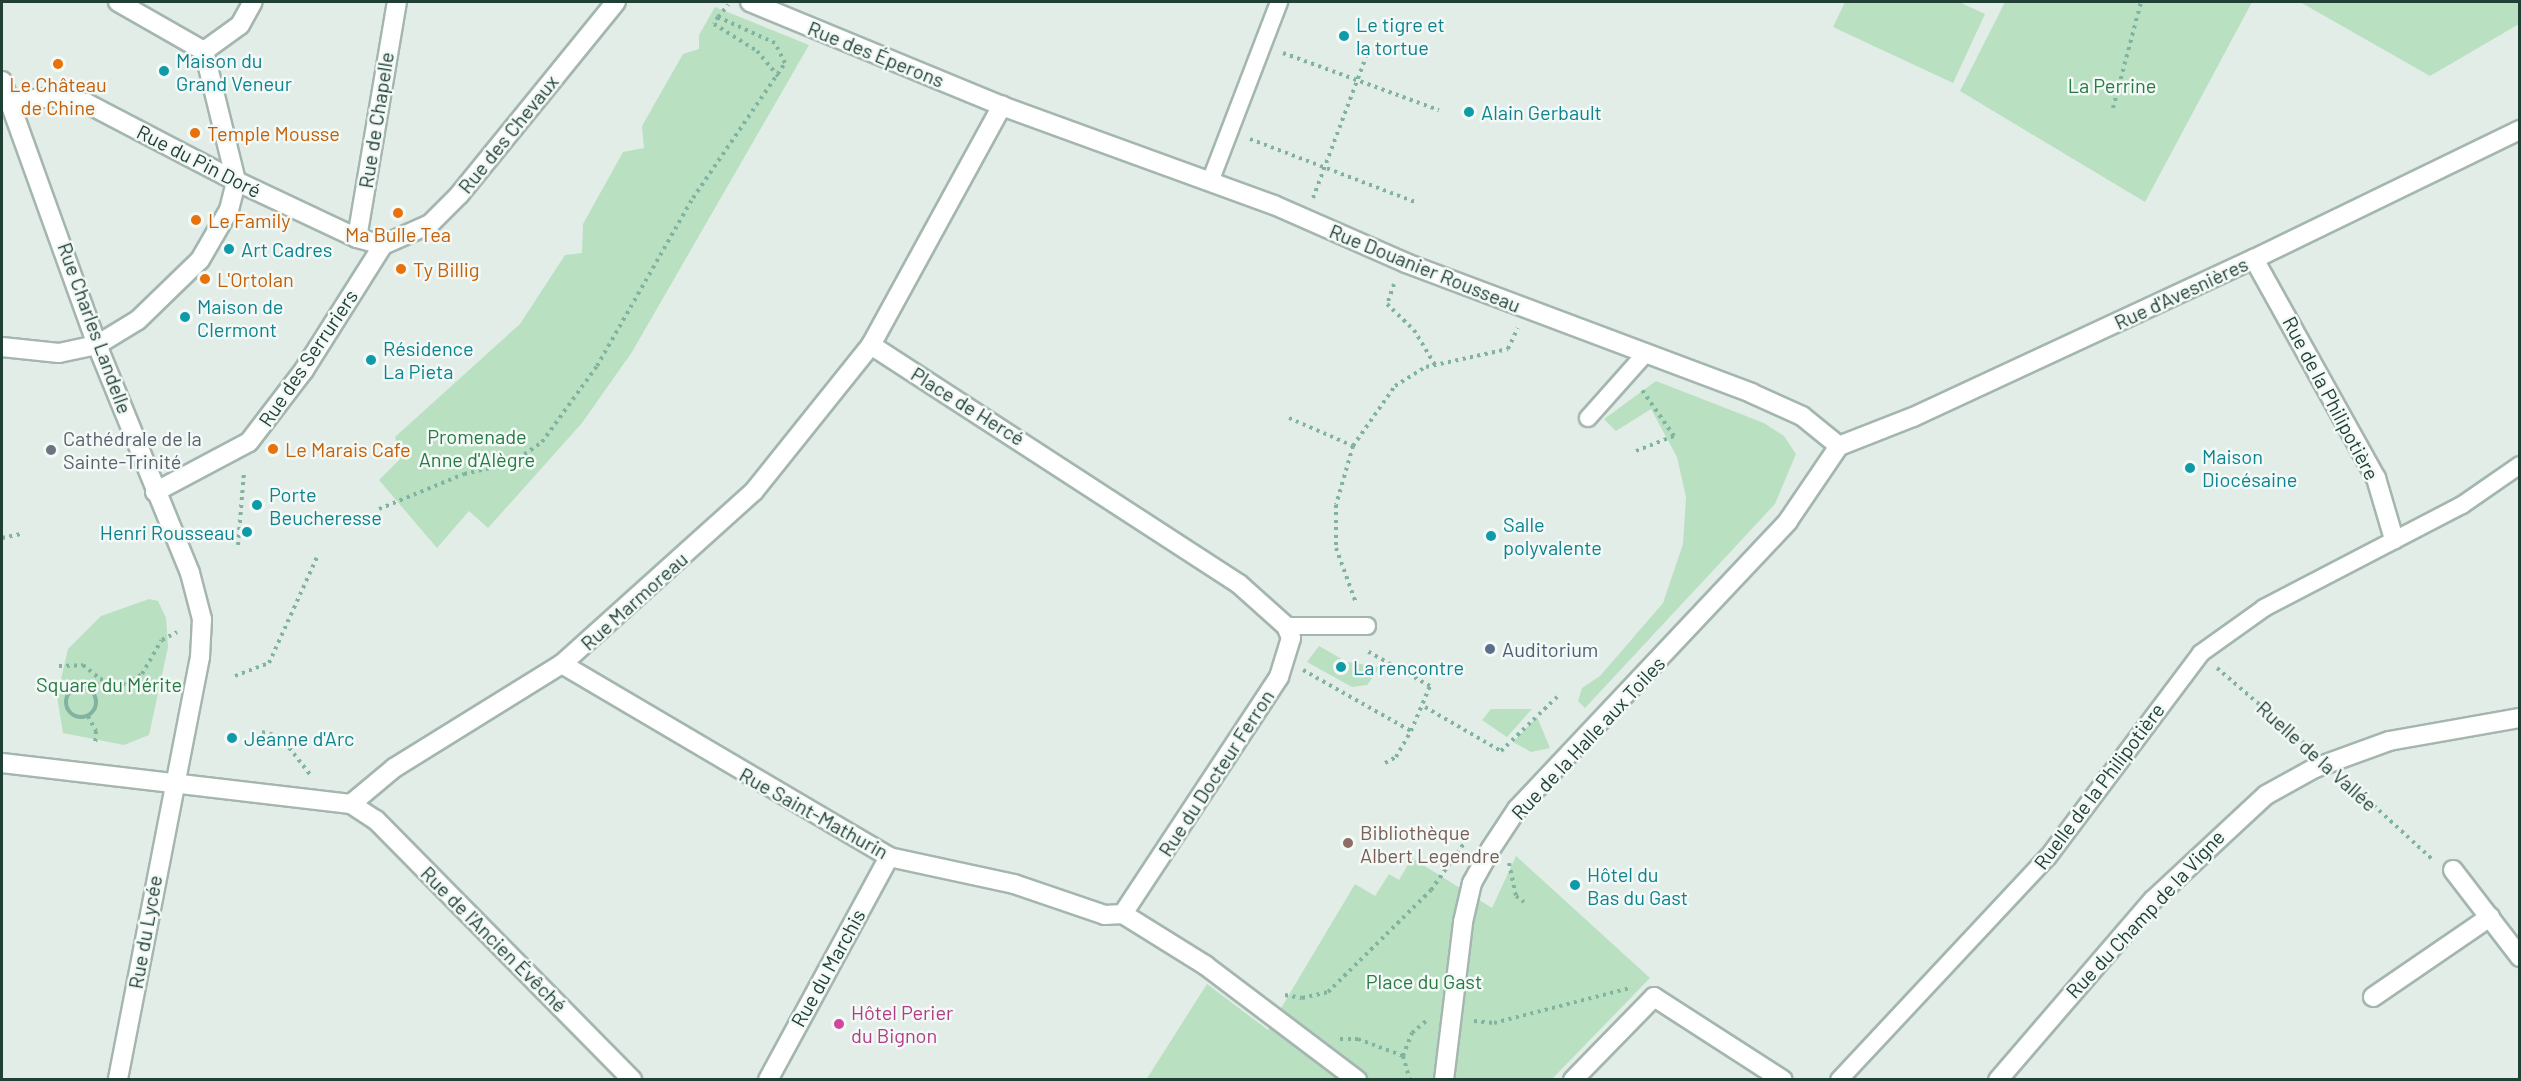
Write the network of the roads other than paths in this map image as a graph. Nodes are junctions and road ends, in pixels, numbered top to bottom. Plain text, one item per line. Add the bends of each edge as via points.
1 (118, 2) edge
2 (254, 2) edge
3 (397, 2) edge
4 (616, 2) edge
5 (750, 2) edge
6 (1279, 2) edge
7 (204, 51) junction
8 (2, 81) edge
9 (10, 102) junction
10 (1002, 106) junction
11 (2520, 130) edge
12 (236, 181) junction
13 (1210, 182) junction
14 (357, 238) junction
15 (383, 245) junction
16 (2254, 259) junction
17 (97, 345) junction
18 (871, 345) junction
19 (2, 347) edge
20 (1646, 353) junction
21 (1588, 418) dead end
22 (1839, 446) junction
23 (2520, 465) edge
24 (155, 492) junction
25 (2394, 539) junction
26 (190, 573) joint
27 (1286, 626) junction
28 (1367, 626) road end
29 (562, 664) junction
30 (2520, 718) edge
31 (2, 763) edge
32 (174, 786) junction
33 (351, 804) junction
34 (889, 857) junction
35 (2453, 870) dead end
36 (1122, 914) junction
37 (2490, 917) junction
38 (2520, 957) edge
39 (2373, 997) dead end
40 (117, 1080) edge
41 (632, 1080) edge
42 (768, 1080) edge
43 (1358, 1080) edge
44 (1444, 1080) edge
45 (1573, 1080) edge
46 (1783, 1080) edge
47 (1839, 1080) edge
48 (1998, 1080) edge

1 - 7 street
2 - 7 street via 240,25
3 - 14 street, Rue de Chapelle
4 - 15 street, Rue des Chevaux via 459,195 430,224
5 - 10 street, Rue des Éperons
6 - 13 lane
7 - 12 street
8 - 9 street, Rue Charles Landelle
9 - 12 street, Rue du Pin Doré via 52,97 86,102
9 - 17 street, Rue Charles Landelle
10 - 13 street, Rue Douanier Rousseau
10 - 18 street
11 - 16 street, Rue d'Avesnières
12 - 14 street, Rue du Pin Doré
12 - 17 street via 229,210 200,260 138,320
13 - 20 street, Rue Douanier Rousseau
14 - 15 street, Rue du Pin Doré
15 - 24 street, Rue des Serruriers via 304,370 249,442
16 - 22 street, Rue d'Avesnières via 1914,417
16 - 25 street, Rue de la Philipotière via 2376,478
17 - 19 street via 59,353
17 - 24 street, Rue Charles Landelle
18 - 27 street, Place de Hercé via 1169,536 1239,584
18 - 29 street, Rue Marmoreau via 754,491
20 - 21 lane
20 - 22 street, Rue Douanier Rousseau via 1802,416
22 - 44 street, Rue de la Halle aux Toiles via 1788,521 1517,809 1490,850 1472,883 1463,922
23 - 25 lane via 2462,505
24 - 26 street, Rue Charles Landelle
25 - 47 lane, Ruelle de la Philipotière via 2264,608 2201,653 2048,857
26 - 32 street, Rue du Lycée via 202,619 200,657
27 - 28 lane
27 - 36 street, Rue du Docteur Ferron via 1291,638 1287,661
29 - 33 street, Rue Marmoreau via 394,768
29 - 34 street, Rue Saint-Mathurin
30 - 48 street, Rue du Champ de la Vigne via 2411,735 2329,763 2266,795 2204,847
31 - 32 street via 27,762
32 - 33 street
32 - 40 street, Rue du Lycée
33 - 41 street, Rue de l'Ancien Évêché via 376,820
34 - 36 street, Rue Saint-Mathurin via 1014,884 1105,915
34 - 42 street, Rue du Marchis
35 - 37 street
36 - 43 street via 1204,965
37 - 38 street
37 - 39 street
45 - 46 street via 1647,991

